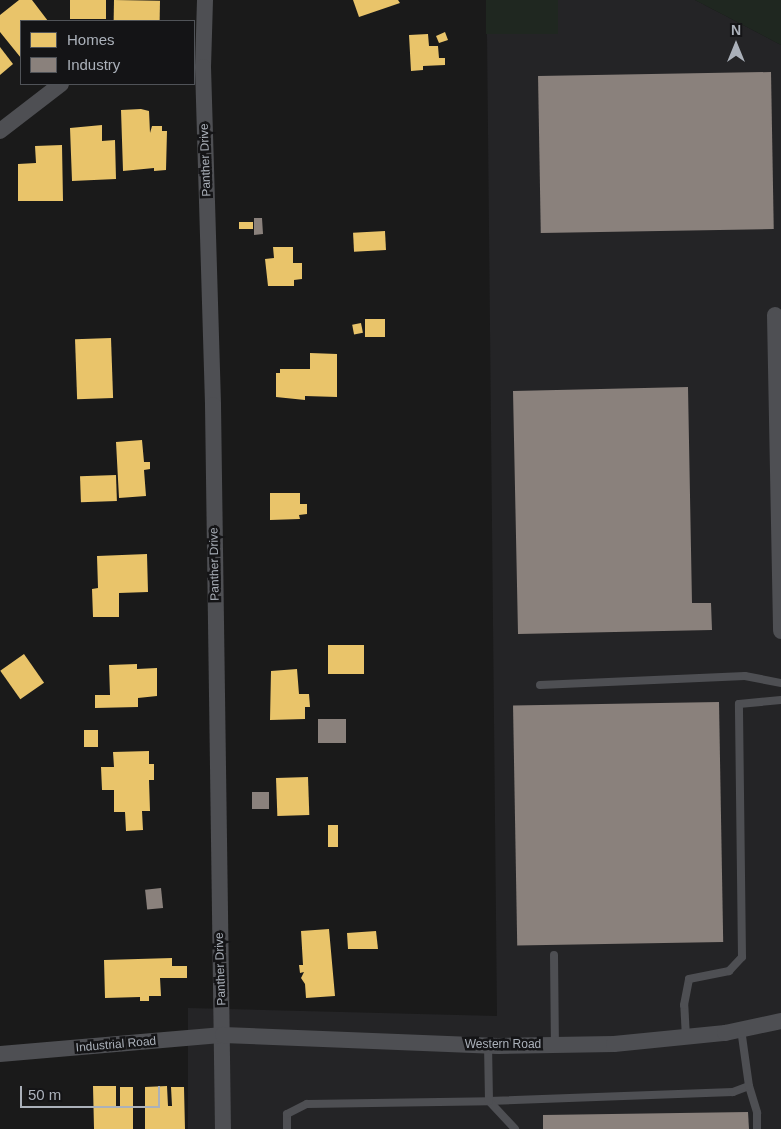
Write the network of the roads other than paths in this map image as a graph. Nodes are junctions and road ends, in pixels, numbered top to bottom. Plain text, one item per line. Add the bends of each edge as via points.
1 (205, 0) edge
2 (198, 67) edge
3 (60, 85) edge
4 (0, 131) edge
5 (778, 313) edge
6 (779, 389) edge
7 (779, 434) edge
8 (780, 563) edge
9 (781, 631) edge
10 (781, 683) edge
11 (540, 685) dead end
12 (781, 700) edge
13 (554, 955) dead end
14 (781, 1021) edge
15 (741, 1029) junction
16 (223, 1035) junction
17 (686, 1038) junction
18 (488, 1046) junction
19 (555, 1046) junction
20 (5, 1054) edge
21 (750, 1086) junction
22 (489, 1101) junction
23 (223, 1129) edge
24 (287, 1129) edge
25 (515, 1129) edge
26 (758, 1129) edge

1 - 2 street, Panther Drive
2 - 16 street, Panther Drive via 213,405 217,844
3 - 4 street
5 - 6 street
6 - 7 street
7 - 8 street
8 - 9 street
10 - 11 lane via 745,676
12 - 17 lane via 739,704 742,958 728,971 689,979 684,1005
13 - 19 lane
14 - 15 street, Western Road
15 - 17 street, Western Road
15 - 21 lane
16 - 18 street, Western Road
16 - 20 street, Industrial Road
16 - 23 street, Panther Drive
17 - 19 street, Western Road
18 - 19 street, Western Road
18 - 22 lane
21 - 22 lane via 733,1092
21 - 26 lane
22 - 24 lane via 307,1104 287,1114
22 - 25 lane

